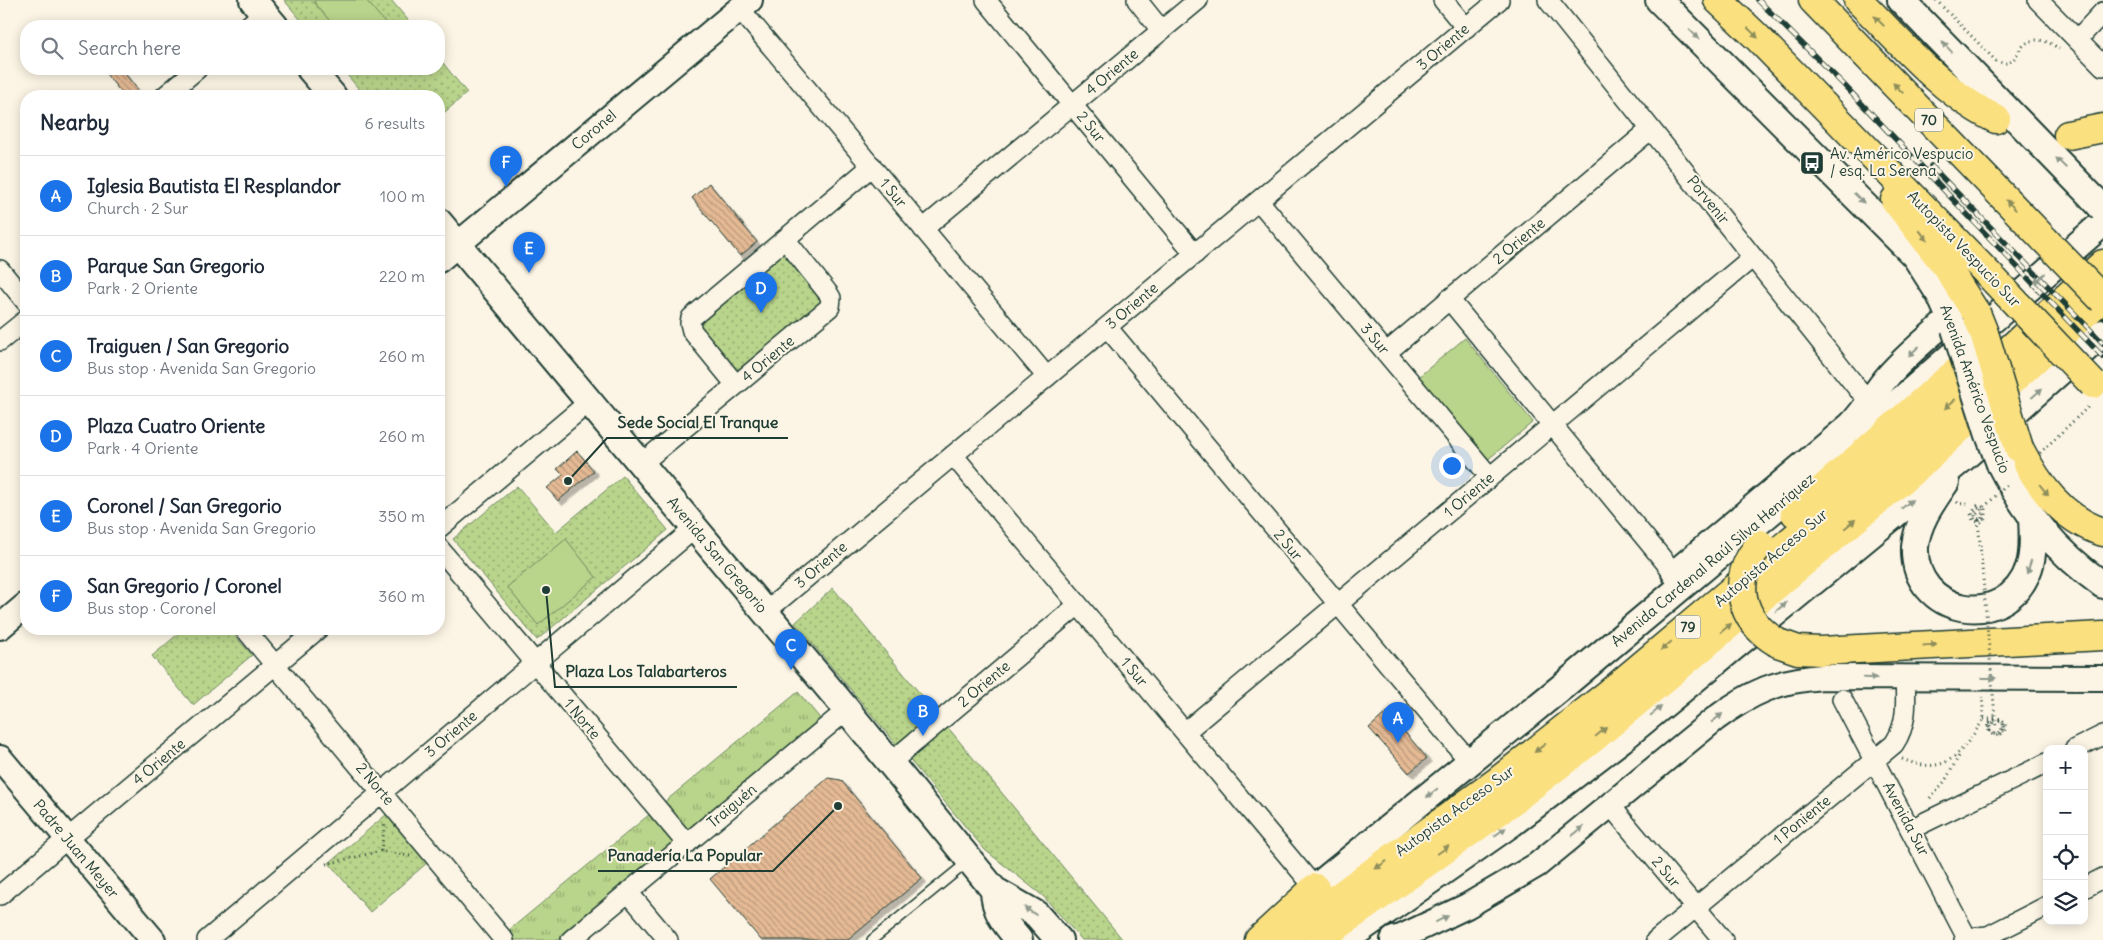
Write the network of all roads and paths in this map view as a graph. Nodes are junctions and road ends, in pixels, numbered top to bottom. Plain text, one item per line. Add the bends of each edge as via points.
1 (986, 0) edge
2 (1136, 0) edge
3 (1198, 0) edge
4 (1444, 0) edge
5 (1499, 0) edge
6 (1548, 0) edge
7 (1659, 0) edge
8 (1718, 0) edge
9 (1813, 0) edge
10 (1858, 0) edge
11 (1902, 0) edge
12 (1936, 0) edge
13 (2038, 0) edge
14 (745, 4) edge
15 (2103, 12) edge
16 (1466, 28) junction
17 (1161, 30) junction
18 (2077, 40) junction
19 (2097, 60) edge
20 (191, 75) edge
21 (315, 75) edge
22 (175, 90) edge
23 (328, 90) edge
24 (1072, 104) junction
25 (1996, 119) dead end
26 (2103, 128) edge
27 (1651, 129) junction
28 (2068, 135) dead end
29 (1856, 138) junction
30 (872, 166) junction
31 (1259, 201) junction
32 (2100, 210) edge
33 (924, 229) junction
34 (785, 240) junction
35 (448, 252) edge
36 (1196, 254) junction
37 (1753, 257) junction
38 (2103, 264) edge
39 (0, 270) edge
40 (2076, 288) junction
41 (20, 295) edge
42 (2103, 299) edge
43 (1449, 300) junction
44 (1960, 320) junction
45 (20, 325) edge
46 (1107, 327) junction
47 (2103, 333) edge
48 (0, 341) edge
49 (1386, 352) junction
50 (1047, 377) junction
51 (736, 385) junction
52 (2098, 389) edge
53 (1870, 399) junction
54 (589, 402) junction
55 (1553, 425) junction
56 (953, 455) junction
57 (2009, 456) junction
58 (1961, 460) junction
59 (641, 464) junction
60 (1490, 477) junction
61 (1981, 511) dead end
62 (1971, 514) dead end
63 (2032, 519) junction
64 (1978, 520) junction
65 (445, 523) edge
66 (695, 528) junction
67 (2103, 532) edge
68 (445, 555) edge
69 (1674, 572) junction
70 (2103, 585) edge
71 (1338, 604) junction
72 (1078, 605) junction
73 (20, 610) edge
74 (765, 612) junction
75 (0, 627) edge
76 (251, 635) edge
77 (311, 635) edge
78 (2103, 636) edge
79 (535, 663) junction
80 (276, 665) junction
81 (1905, 678) junction
82 (2103, 678) edge
83 (1563, 686) junction
84 (1981, 692) dead end
85 (1842, 699) dead end
86 (847, 710) junction
87 (1984, 719) junction
88 (1995, 719) junction
89 (1996, 728) dead end
90 (1185, 732) junction
91 (2103, 735) edge
92 (2083, 745) edge
93 (1960, 753) junction
94 (1880, 756) junction
95 (0, 758) edge
96 (1470, 762) junction
97 (890, 763) junction
98 (2043, 765) edge
99 (382, 792) junction
100 (1929, 800) dead end
101 (1610, 805) junction
102 (385, 821) dead end
103 (1911, 829) junction
104 (68, 839) junction
105 (686, 844) junction
106 (380, 850) junction
107 (417, 857) dead end
108 (970, 860) junction
109 (323, 865) dead end
110 (2103, 878) edge
111 (2088, 886) edge
112 (1315, 888) junction
113 (994, 890) junction
114 (628, 892) junction
115 (0, 895) edge
116 (1696, 907) junction
117 (2043, 908) edge
118 (1966, 939) edge
119 (152, 940) edge
120 (207, 940) edge
121 (504, 940) edge
122 (571, 940) edge
123 (668, 940) edge
124 (872, 940) edge
125 (1019, 940) edge
126 (1059, 940) edge
127 (1259, 940) edge
128 (1279, 940) edge
129 (1318, 940) edge
130 (1345, 940) edge
131 (1396, 940) edge
132 (1656, 940) edge
133 (1723, 940) edge

1 - 24 street, 2 Sur
2 - 17 street
3 - 17 street, 4 Oriente
4 - 16 street
5 - 16 street, 3 Oriente
6 - 27 street, Porvenir
7 -> 44 main road, Avenida Américo Vespucio via 1914,256
8 -> 29 highway, Autopista Vespucio Sur
42 -> 9 highway, 70, bridge
25 -> 10 highway via 1950,89
32 -> 11 main road
12 - 19 path via 1996,62 2012,61 2025,44 2033,41 2046,41 2067,58
13 - 18 street
14 - 30 street, 1 Sur
14 - 35 street, Coronel
15 - 18 street
16 - 31 street, 3 Oriente
17 - 24 street, 4 Oriente
18 - 19 street
20 - 22 street
21 - 23 main road
24 - 33 street, 4 Oriente
24 - 36 street, 2 Sur
26 - 28 highway
27 - 37 street, Porvenir
27 - 43 street, 2 Oriente
29 -> 44 highway via 1890,194 1936,252
29 - 52 highway, Autopista Vespucio Sur, bridge
30 - 33 street, 1 Sur
30 - 34 street
31 - 36 street, 3 Oriente
31 - 49 street, 3 Sur
32 -> 83 main road, Avenida Cardenal Raúl Silva Henríquez via 1829,463
33 - 50 street, 1 Sur
34 - 51 street via 694,315 690,323 692,331
34 - 51 street, 4 Oriente via 831,298 830,307
35 - 54 main road, Avenida San Gregorio
36 - 46 street, 3 Oriente
37 - 53 street, Porvenir via 1858,389
37 - 55 street, 1 Oriente
38 - 40 highway, Autopista Acceso Sur / 79
39 - 41 street
40 -> 78 highway, bridge via 2020,323 1968,362 1760,544 1744,570 1742,590 1753,622 1768,638 1798,650
40 -> 128 highway, Autopista Acceso Sur / 79 via 1904,446 1608,694 1490,786
129 -> 42 highway, Autopista Acceso Sur / 79 via 1502,809 1638,701 1919,466
43 - 49 street, 2 Oriente
43 - 55 street
44 -> 53 street, Avenida Cardenal Raúl Silva Henríquez via 1898,366
44 - 57 highway, bridge via 1984,332
45 - 48 street
46 - 50 street, 3 Oriente
46 - 71 street, 2 Sur
58 -> 47 main road
49 - 60 street, 3 Sur
50 - 56 street, 3 Oriente
51 - 59 street, 4 Oriente
53 - 69 street, Avenida Cardenal Raúl Silva Henríquez via 1850,425
54 - 59 main road, Avenida San Gregorio
54 - 65 street
55 - 60 street, 1 Oriente
55 - 69 street
56 - 72 street, 1 Sur
56 - 74 street, 3 Oriente
57 - 63 main road, Avenida Américo Vespucio
57 -> 67 highway via 2074,518
63 -> 58 main road via 2030,567 2021,584 2008,596 1993,606 1975,610 1954,606 1937,596 1924,582 1920,572 1915,548 1917,536 1925,515
130 -> 58 main road via 1583,770
59 - 66 main road, Avenida San Gregorio
60 - 71 street, 1 Oriente
61 - 64 path, bridge via 1983,518
62 - 64 path, bridge via 1973,520 1980,523 1986,518 1986,508 1982,506 1973,509 1973,517 1978,521 1984,519 1985,512 1981,508 1976,510
63 - 70 main road, Avenida Américo Vespucio via 2070,559
64 - 88 path, bridge
66 - 74 main road, Avenida San Gregorio
66 - 79 street, 3 Oriente
68 - 79 street, 1 Norte
69 - 83 main road via 1623,619
71 - 90 street, 1 Oriente
71 - 96 street, 2 Sur
72 - 90 street, 1 Sur
72 - 97 street, 2 Oriente
73 - 75 street
74 - 86 main road, Avenida San Gregorio
76 - 80 street, 2 Norte
77 - 80 street, 4 Oriente
79 - 99 street, 3 Oriente
79 - 105 street, 1 Norte
80 - 99 street, 2 Norte
80 - 104 street, 4 Oriente
81 -> 82 street
81 - 94 street, 1 Poniente via 1903,727 1894,744
101 -> 81 street via 1714,719 1761,690 1805,678
83 - 96 main road, Avenida Cardenal Raúl Silva Henríquez
84 - 87 path
85 - 94 street, Avenida Sur
86 - 97 main road, Avenida San Gregorio
86 - 105 street, Traiguén
87 - 88 path
87 - 93 path
88 - 88 path, bridge via 1990,724 1990,730 1995,734 2001,732 2003,724 1998,720 1990,722 1988,729 1993,734 1999,735 2004,730 2003,721 2000,719 1993,719 1988,723 1987,726 1989,732 1994,736 1997,736 2002,734 2004,731 2006,725 2002,719
88 - 89 path, bridge
90 - 112 street, 1 Sur
91 - 92 street
93 - 94 path via 1945,764 1926,766
93 - 100 path via 1944,782
94 - 103 street, Avenida Sur
94 - 116 street, 1 Poniente
95 - 104 street, Padre Juan Meyer
96 -> 112 main road, Avenida Cardenal Raúl Silva Henríquez
97 - 108 main road, Avenida San Gregorio
98 - 103 street
99 - 120 street, 3 Oriente
99 - 121 street, 2 Norte
101 - 116 street, 2 Sur
131 -> 101 street via 1521,876
102 - 106 path
103 - 118 street, Avenida Sur
104 - 115 street, 4 Oriente
104 - 119 street, Padre Juan Meyer
105 - 114 street, Traiguén
106 - 107 path
106 - 109 path
108 - 113 main road, Avenida San Gregorio
108 - 124 lane
110 - 111 street
112 - 127 highway
113 - 125 main road, Avenida San Gregorio via 1002,919
126 -> 113 main road, Avenida San Gregorio via 1036,914
114 - 122 street, Traiguén
114 - 123 street
116 - 132 street, 1 Poniente
116 - 133 street, 2 Sur
117 - 118 street via 1988,936

